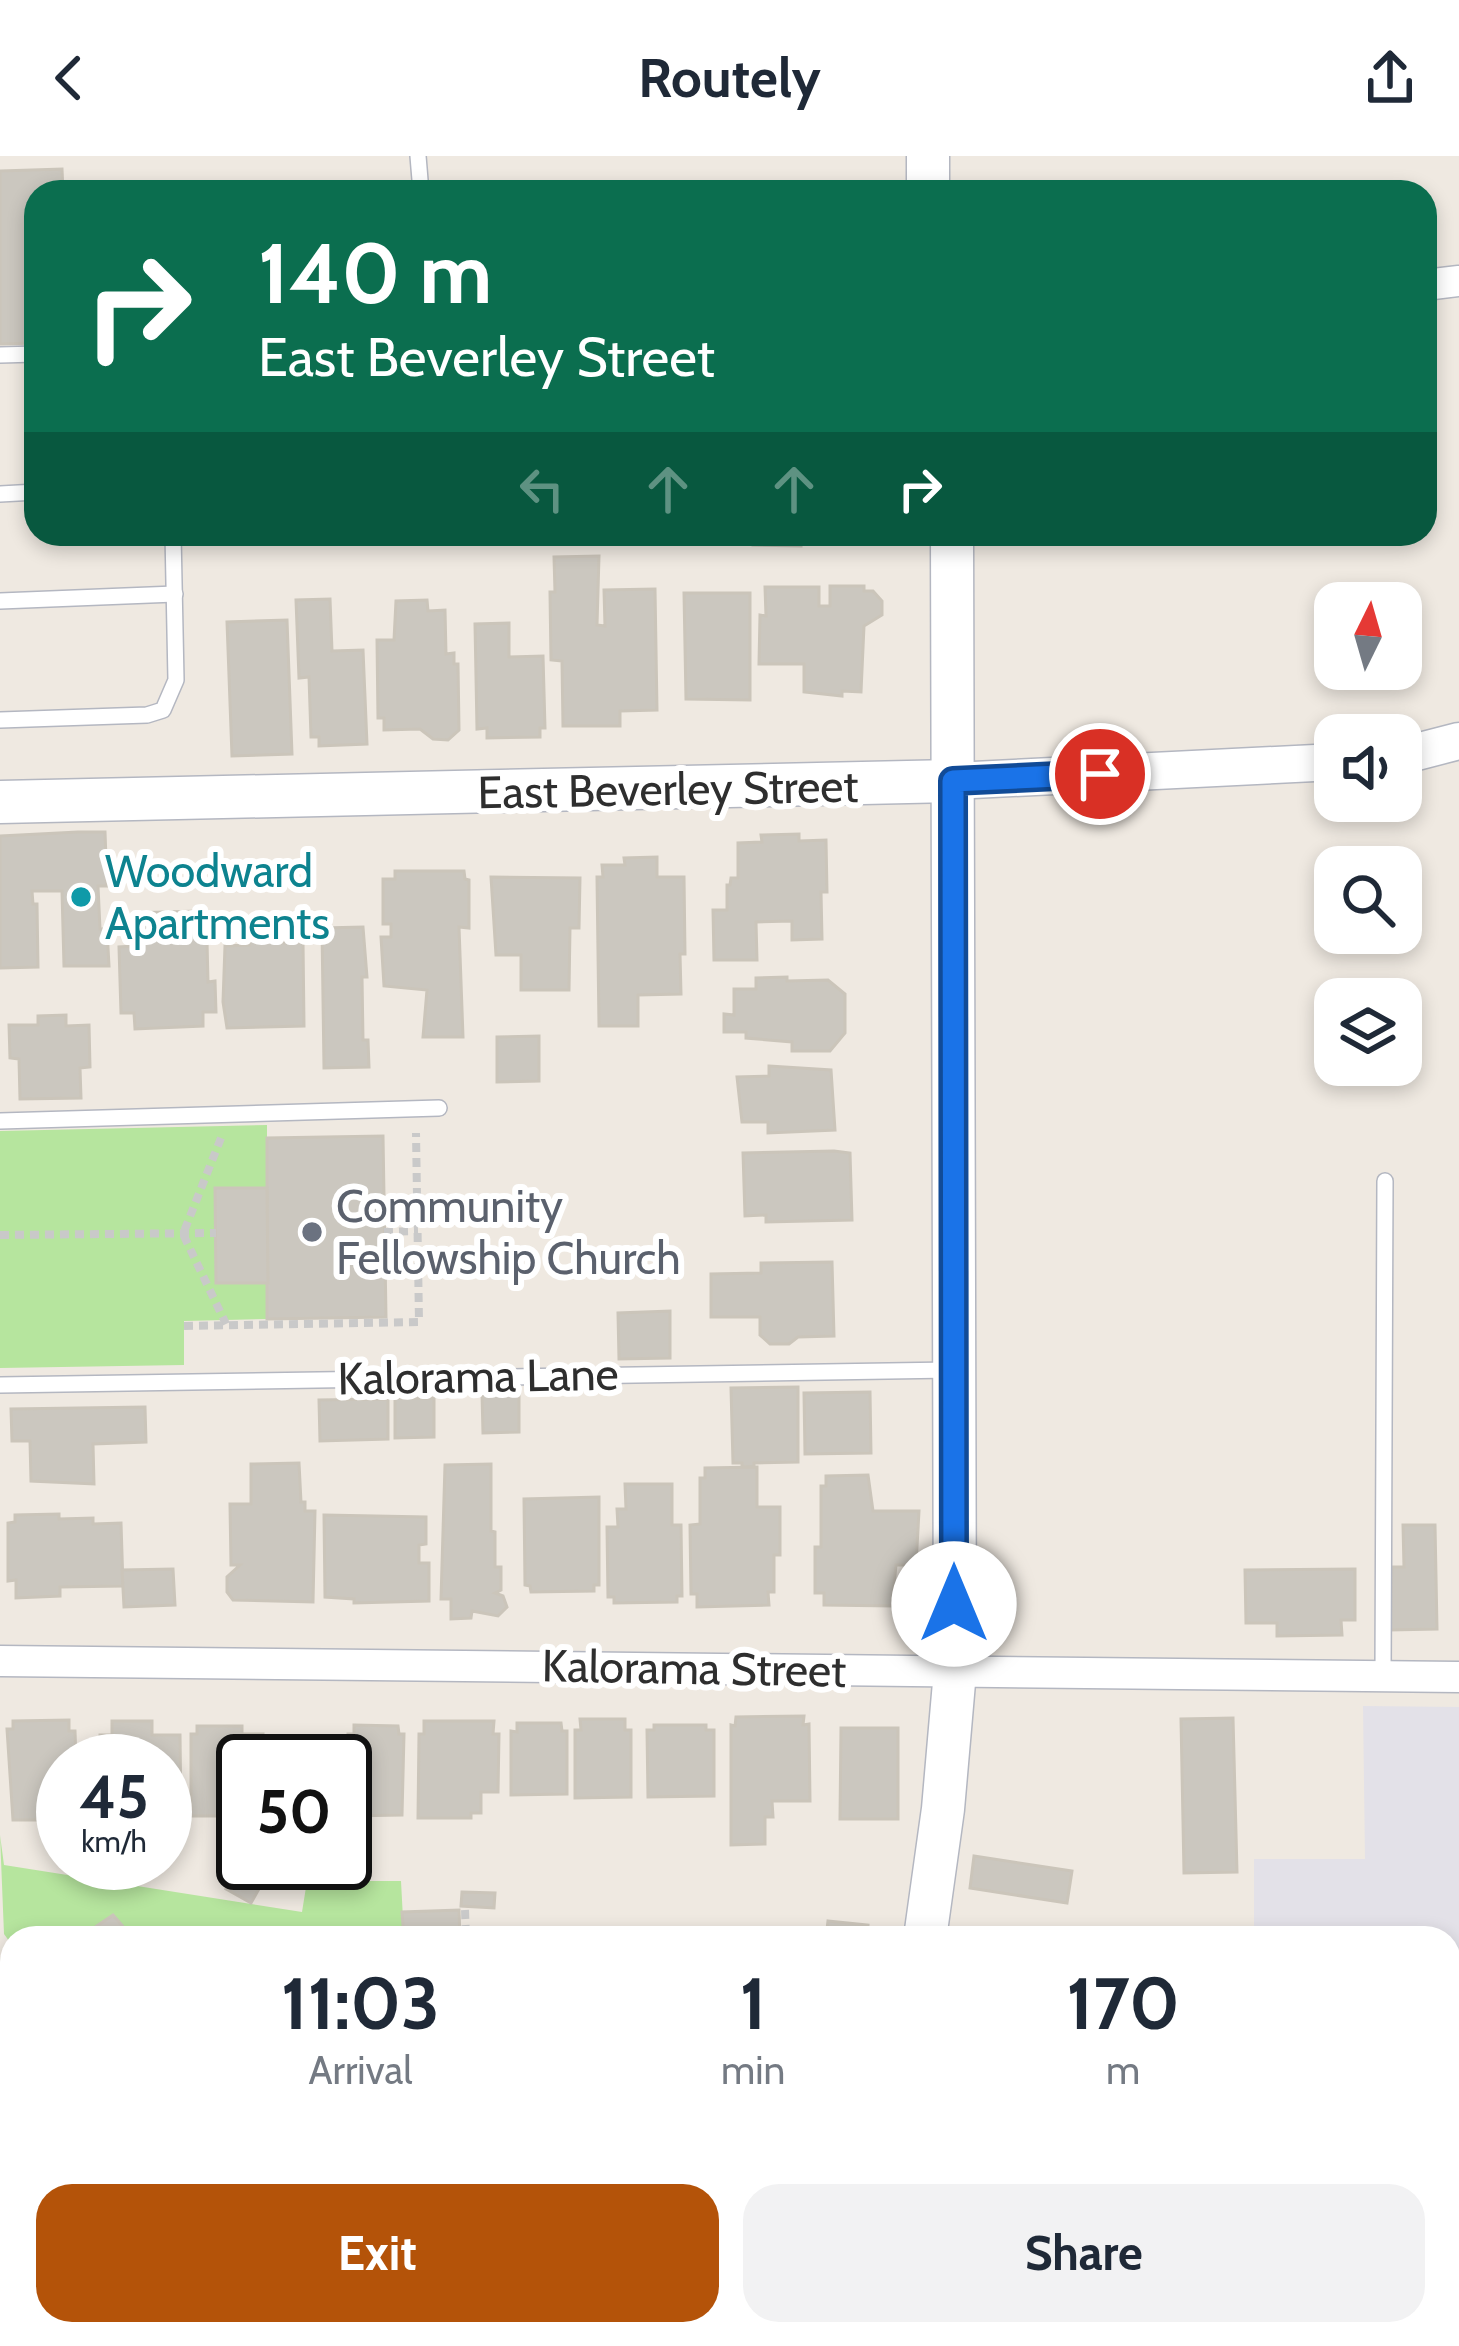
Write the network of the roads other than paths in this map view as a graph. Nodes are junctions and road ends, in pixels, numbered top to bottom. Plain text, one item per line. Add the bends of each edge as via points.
1 (173, 546) edge
2 (952, 546) edge
3 (175, 594) junction
4 (0, 601) edge
5 (0, 720) edge
6 (1459, 741) edge
7 (1422, 751) edge
8 (1314, 763) edge
9 (953, 781) junction
10 (0, 802) edge
11 (439, 1108) dead end
12 (0, 1121) edge
13 (1385, 1181) dead end
14 (955, 1370) junction
15 (0, 1384) edge
16 (0, 1661) edge
17 (955, 1671) junction
18 (1383, 1677) junction
19 (1459, 1677) edge
20 (927, 1926) edge

1 - 3 lane
2 - 9 main road
3 - 4 lane
3 - 5 lane via 176,680 163,710
6 - 7 street
8 - 9 street, East Beverley Street
9 - 10 main road, East Beverley Street
9 - 14 main road
11 - 12 lane
13 - 18 lane
14 - 15 lane, Kalorama Lane
14 - 17 main road
16 - 17 street, Kalorama Street
17 - 18 street, Kalorama Street
17 - 20 main road
18 - 19 street, Kalorama Street

